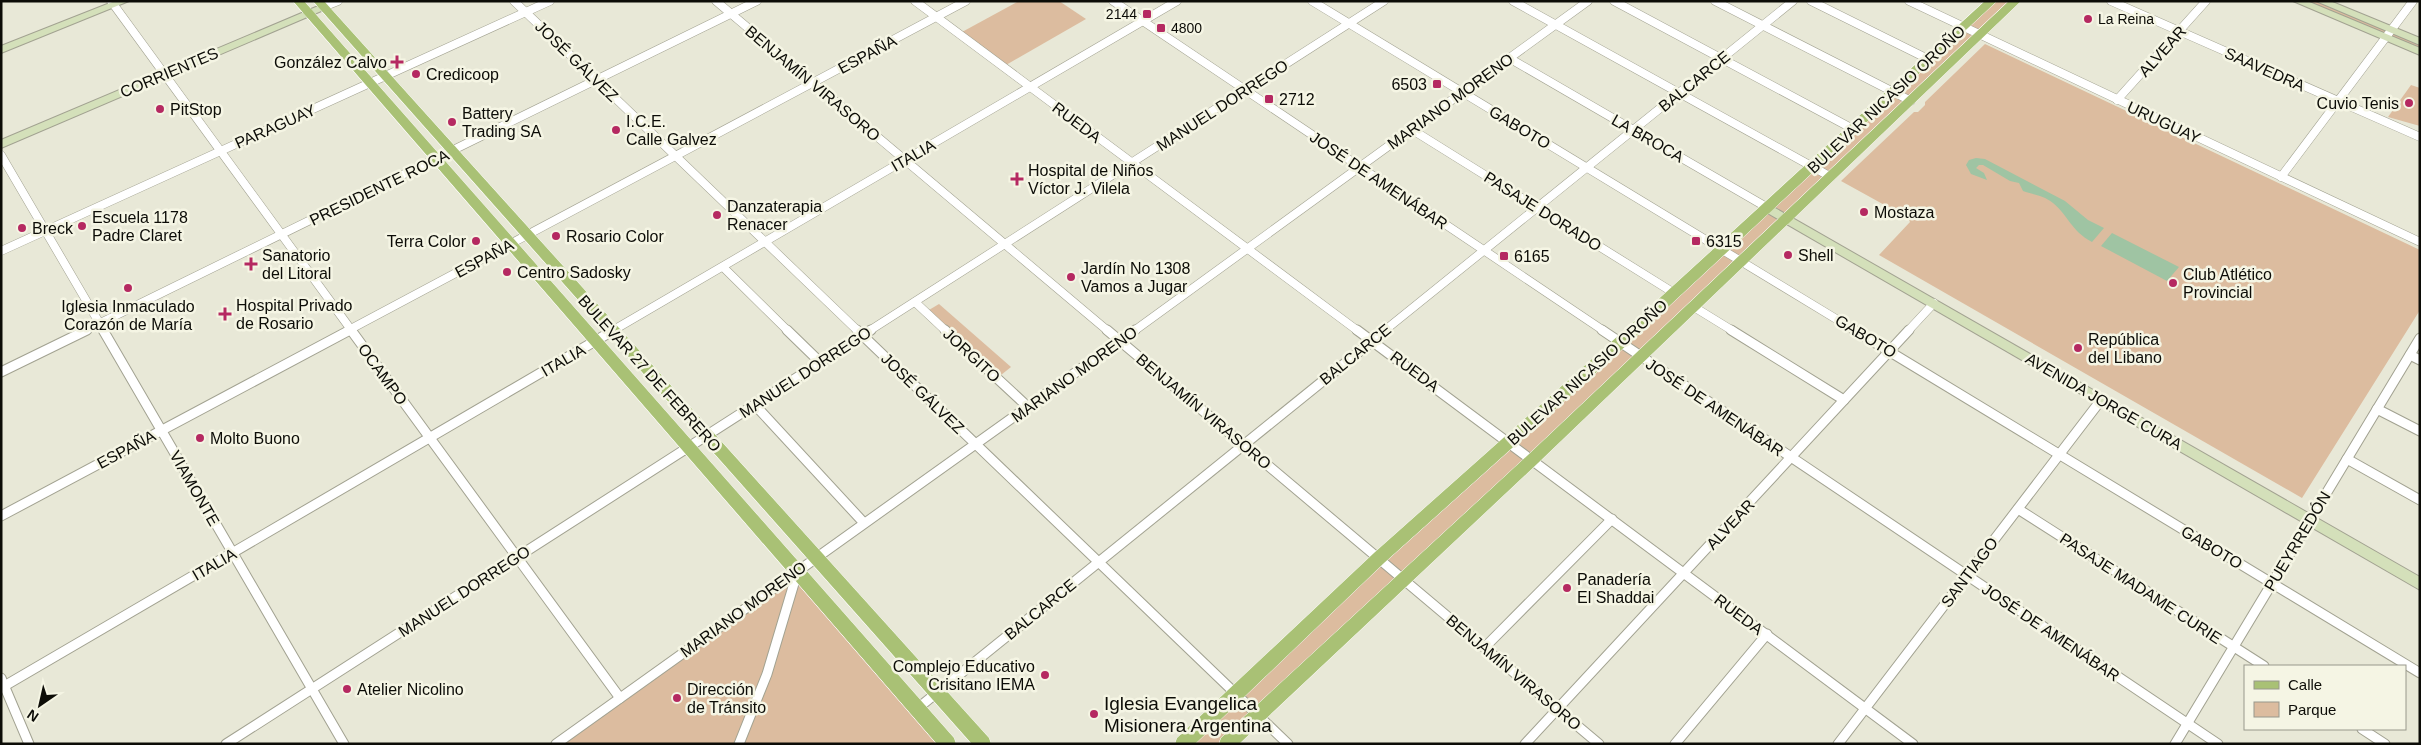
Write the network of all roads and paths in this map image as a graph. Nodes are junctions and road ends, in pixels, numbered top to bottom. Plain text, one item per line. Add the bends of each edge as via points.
1 (124, 1) edge
2 (298, 1) edge
3 (338, 1) edge
4 (514, 1) edge
5 (550, 1) edge
6 (716, 1) edge
7 (758, 1) edge
8 (915, 1) edge
9 (966, 1) edge
10 (1113, 1) edge
11 (1177, 1) edge
12 (1312, 1) edge
13 (1384, 1) edge
14 (1513, 1) edge
15 (1588, 1) edge
16 (1614, 1) edge
17 (1715, 1) edge
18 (1793, 1) edge
19 (1811, 1) edge
20 (1909, 1) edge
21 (1992, 1) edge
22 (2016, 1) edge
23 (2111, 1) edge
24 (2206, 1) edge
25 (2298, 1) edge
26 (2321, 1) edge
27 (2413, 1) edge
28 (112, 3) edge
29 (321, 4) edge
30 (526, 12) junction
31 (309, 14) junction
32 (731, 14) junction
33 (936, 17) junction
34 (1143, 21) junction
35 (1349, 24) junction
36 (1555, 25) junction
37 (1763, 26) junction
38 (1962, 27) junction
39 (2179, 31) junction
40 (2389, 34) junction
41 (1980, 36) junction
42 (2420, 42) edge
43 (1, 50) edge
44 (2420, 52) edge
45 (1510, 58) junction
46 (1722, 59) junction
47 (1928, 59) junction
48 (164, 74) junction
49 (384, 76) junction
50 (597, 80) junction
51 (370, 83) junction
52 (813, 83) junction
53 (1030, 87) junction
54 (1245, 90) junction
55 (1463, 92) junction
56 (1893, 92) junction
57 (1679, 93) junction
58 (2117, 100) junction
59 (1911, 101) junction
60 (2338, 101) junction
61 (1411, 129) junction
62 (1853, 129) junction
63 (1634, 130) junction
64 (2420, 137) edge
65 (1, 144) edge
66 (220, 151) junction
67 (452, 151) junction
68 (1, 155) edge
69 (676, 156) junction
70 (436, 159) junction
71 (905, 160) junction
72 (1132, 162) junction
73 (1359, 167) junction
74 (1587, 167) junction
75 (1812, 167) junction
76 (1830, 177) junction
77 (2281, 177) junction
78 (1537, 208) junction
79 (1768, 208) junction
80 (1787, 218) junction
81 (45, 231) junction
82 (282, 235) junction
83 (526, 235) junction
84 (765, 242) junction
85 (2420, 242) edge
86 (511, 244) junction
87 (1005, 244) junction
88 (1248, 248) junction
89 (1723, 249) junction
90 (1, 251) edge
91 (1484, 251) junction
92 (1742, 261) junction
93 (723, 266) junction
94 (1674, 294) junction
95 (915, 302) junction
96 (1934, 303) junction
97 (1694, 307) junction
98 (100, 324) junction
99 (351, 329) junction
100 (612, 331) junction
101 (863, 335) junction
102 (2420, 338) edge
103 (1373, 340) junction
104 (596, 341) junction
105 (1120, 341) junction
106 (1620, 343) junction
107 (1890, 350) junction
108 (2410, 355) junction
109 (1641, 357) junction
110 (2420, 360) edge
111 (821, 363) junction
112 (1, 372) edge
113 (1844, 400) junction
114 (2101, 400) junction
115 (755, 405) junction
116 (1028, 407) junction
117 (2377, 409) junction
118 (162, 430) junction
119 (2420, 431) edge
120 (706, 436) junction
121 (430, 438) junction
122 (1509, 441) junction
123 (977, 445) junction
124 (1244, 445) junction
125 (689, 447) junction
126 (2060, 454) junction
127 (1790, 458) junction
128 (1533, 459) junction
129 (2347, 459) junction
130 (2420, 500) edge
131 (2018, 509) junction
132 (1, 516) edge
133 (1612, 519) junction
134 (2310, 521) junction
135 (864, 523) junction
136 (233, 552) junction
137 (517, 557) junction
138 (815, 558) junction
139 (1379, 558) junction
140 (1099, 562) junction
141 (798, 570) junction
142 (1684, 572) junction
143 (1967, 576) junction
144 (1404, 579) junction
145 (2272, 583) junction
146 (2420, 584) edge
147 (1767, 634) junction
148 (1485, 647) junction
149 (2234, 647) junction
150 (2262, 665) edge
151 (2420, 673) edge
152 (2, 684) edge
153 (312, 689) junction
154 (936, 692) junction
155 (1236, 694) junction
156 (620, 698) junction
157 (918, 708) junction
158 (1865, 708) junction
159 (1558, 709) junction
160 (1258, 715) junction
161 (2188, 723) junction
162 (2364, 730) edge
163 (29, 744) edge
164 (226, 744) edge
165 (344, 744) edge
166 (556, 744) edge
167 (739, 744) edge
168 (948, 744) edge
169 (983, 744) edge
170 (1183, 744) edge
171 (1227, 744) edge
172 (1288, 744) edge
173 (1525, 744) edge
174 (1599, 744) edge
175 (1675, 744) edge
176 (1838, 744) edge
177 (1913, 744) edge
178 (2175, 744) edge
179 (2218, 744) edge
180 (2385, 744) edge

1 - 28 main road
2 - 31 main road, BULEVAR 27 DE FEBRERO
3 - 29 street, CORRIENTES
4 - 30 street, JOSÉ GÁLVEZ
5 - 30 street, PARAGUAY
6 - 32 street, BENJAMÍN VIRASORO
7 - 32 street, PRESIDENTE ROCA
8 - 33 street, RUEDA
9 - 33 street, ESPAÑA
10 - 34 street, JOSÉ DE AMENÁBAR
11 - 34 street, ITALIA
12 - 35 street, GABOTO
13 - 35 street, MANUEL DORREGO
14 - 36 street
15 - 36 street, MARIANO MORENO
16 - 46 street
17 - 37 street
18 - 37 street, BALCARCE
19 - 47 street
20 - 38 street, URUGUAY
21 - 38 main road, BULEVAR NICASIO OROÑO
22 - 41 main road, BULEVAR NICASIO OROÑO
23 - 39 street, SAAVEDRA
24 - 39 street, ALVEAR
25 - 40 main road
26 - 40 main road
27 - 40 street
28 - 43 main road
28 - 48 street, OCAMPO
29 - 31 main road, CORRIENTES
29 - 49 main road, BULEVAR 27 DE FEBRERO
30 - 49 street, PARAGUAY
30 - 50 street, JOSÉ GÁLVEZ
31 - 48 main road, CORRIENTES
31 - 51 main road, BULEVAR 27 DE FEBRERO
32 - 50 street, PRESIDENTE ROCA
32 - 52 street, BENJAMÍN VIRASORO
33 - 52 street, ESPAÑA
33 - 53 street, RUEDA
34 - 53 street, ITALIA
34 - 54 street, JOSÉ DE AMENÁBAR
35 - 54 street, MANUEL DORREGO
35 - 55 street, GABOTO
36 - 45 street, MARIANO MORENO
36 - 57 street
37 - 46 street, BALCARCE
37 - 56 street
38 - 41 street, URUGUAY
38 - 47 main road, BULEVAR NICASIO OROÑO
39 - 58 street, ALVEAR
39 - 60 street, SAAVEDRA
40 - 42 main road
40 - 44 main road
40 - 60 street
41 - 58 street, URUGUAY
41 - 59 main road, BULEVAR NICASIO OROÑO
45 - 55 street, MARIANO MORENO
45 - 63 street, LA BROCA
46 - 57 street, BALCARCE
46 - 62 street
47 - 56 main road, BULEVAR NICASIO OROÑO
48 - 65 main road, CORRIENTES
48 - 66 street, OCAMPO
49 - 51 street, PARAGUAY
49 - 67 main road, BULEVAR 27 DE FEBRERO
50 - 67 street, PRESIDENTE ROCA
50 - 69 street, JOSÉ GÁLVEZ
51 - 66 street, PARAGUAY
51 - 70 main road, BULEVAR 27 DE FEBRERO
52 - 69 street, ESPAÑA
52 - 71 street, BENJAMÍN VIRASORO
53 - 71 street, ITALIA
53 - 72 street, RUEDA
54 - 72 street, MANUEL DORREGO
54 - 73 street, JOSÉ DE AMENÁBAR
55 - 61 street, MARIANO MORENO
55 - 74 street, GABOTO
56 - 59 street
56 - 62 main road, BULEVAR NICASIO OROÑO
57 - 63 street, BALCARCE
57 - 75 street
58 - 77 street, URUGUAY
59 - 76 main road, BULEVAR NICASIO OROÑO
60 - 64 street, SAAVEDRA
60 - 77 street
61 - 73 street, MARIANO MORENO
61 - 78 street, PASAJE DORADO
62 - 75 main road, BULEVAR NICASIO OROÑO
63 - 74 street, BALCARCE
63 - 79 street, LA BROCA
66 - 81 street, PARAGUAY
66 - 82 street, OCAMPO
67 - 70 street, PRESIDENTE ROCA
67 - 83 main road, BULEVAR 27 DE FEBRERO
68 - 81 street, VIAMONTE
69 - 83 street, ESPAÑA
69 - 84 street, JOSÉ GÁLVEZ
70 - 82 street, PRESIDENTE ROCA
70 - 86 main road, BULEVAR 27 DE FEBRERO
71 - 84 street, ITALIA
71 - 87 street, BENJAMÍN VIRASORO
72 - 87 street, MANUEL DORREGO
72 - 88 street, RUEDA
73 - 88 street, MARIANO MORENO
73 - 91 street, JOSÉ DE AMENÁBAR
74 - 78 street, BALCARCE
74 - 89 street, GABOTO
75 - 76 street
75 - 79 main road, BULEVAR NICASIO OROÑO
76 - 80 main road, BULEVAR NICASIO OROÑO
77 - 85 street, URUGUAY
78 - 91 street, BALCARCE
78 - 94 street, PASAJE DORADO
79 - 80 main road, LA BROCA
79 - 89 main road, BULEVAR NICASIO OROÑO
80 - 92 main road, BULEVAR NICASIO OROÑO
80 - 96 main road, AVENIDA JORGE CURA
81 - 90 street, PARAGUAY
81 - 98 street, VIAMONTE
82 - 98 street, PRESIDENTE ROCA
82 - 99 street, OCAMPO
83 - 86 street, ESPAÑA
83 - 100 main road, BULEVAR 27 DE FEBRERO
84 - 93 street, ITALIA
84 - 101 street, JOSÉ GÁLVEZ
86 - 99 street, ESPAÑA
86 - 104 main road, BULEVAR 27 DE FEBRERO
87 - 95 street, MANUEL DORREGO
87 - 105 street, BENJAMÍN VIRASORO
88 - 103 street, RUEDA
88 - 105 street, MARIANO MORENO
89 - 92 street, GABOTO
89 - 94 main road, BULEVAR NICASIO OROÑO
91 - 103 street, BALCARCE
91 - 106 street, JOSÉ DE AMENÁBAR
92 - 97 main road, BULEVAR NICASIO OROÑO
92 - 107 street, GABOTO
93 - 100 street, ITALIA
93 - 111 street
94 - 106 main road, BULEVAR NICASIO OROÑO
95 - 101 street, MANUEL DORREGO
95 - 116 street, JORGITO
96 - 107 street, ALVEAR
96 - 114 main road, AVENIDA JORGE CURA
97 - 109 main road, BULEVAR NICASIO OROÑO
97 - 113 street
98 - 112 street, PRESIDENTE ROCA
98 - 118 street, VIAMONTE
99 - 118 street, ESPAÑA
99 - 121 street, OCAMPO
100 - 104 street, ITALIA
100 - 120 main road, BULEVAR 27 DE FEBRERO
101 - 111 street, MANUEL DORREGO
101 - 123 street, JOSÉ GÁLVEZ
102 - 108 street, PUEYRREDÓN
103 - 122 street, RUEDA
103 - 124 street, BALCARCE
104 - 121 street, ITALIA
104 - 125 main road, BULEVAR 27 DE FEBRERO
105 - 116 street, MARIANO MORENO
105 - 124 street, BENJAMÍN VIRASORO
106 - 109 street, JOSÉ DE AMENÁBAR
106 - 122 main road, BULEVAR NICASIO OROÑO
107 - 113 street, ALVEAR
107 - 126 street, GABOTO
108 - 110 street
108 - 117 street, PUEYRREDÓN
109 - 127 street, JOSÉ DE AMENÁBAR
109 - 128 main road, BULEVAR NICASIO OROÑO
111 - 115 street, MANUEL DORREGO
113 - 127 street, ALVEAR
114 - 126 street, SANTIAGO
114 - 134 main road, AVENIDA JORGE CURA
115 - 120 street, MANUEL DORREGO
115 - 135 street
116 - 123 street, MARIANO MORENO
117 - 119 street
117 - 129 street, PUEYRREDÓN
118 - 132 street, ESPAÑA
118 - 136 street, VIAMONTE
120 - 125 street, MANUEL DORREGO
120 - 138 main road, BULEVAR 27 DE FEBRERO
121 - 136 street, ITALIA
121 - 137 street, OCAMPO
122 - 128 street, RUEDA
122 - 139 main road, BULEVAR NICASIO OROÑO
123 - 135 street, MARIANO MORENO
123 - 140 street, JOSÉ GÁLVEZ
124 - 139 street, BENJAMÍN VIRASORO
124 - 140 street, BALCARCE
125 - 137 street, MANUEL DORREGO
125 - 141 main road, BULEVAR 27 DE FEBRERO
126 - 131 street, SANTIAGO
126 - 145 street, GABOTO
127 - 142 street, ALVEAR
127 - 143 street, JOSÉ DE AMENÁBAR
128 - 133 street, RUEDA
128 - 144 main road, BULEVAR NICASIO OROÑO
129 - 130 street
129 - 134 street, PUEYRREDÓN
131 - 143 street, SANTIAGO
131 - 149 street, PASAJE MADAME CURIE
133 - 142 street, RUEDA
133 - 148 street
134 - 145 street, PUEYRREDÓN
134 - 146 main road, AVENIDA JORGE CURA
135 - 138 street, MARIANO MORENO
136 - 152 street, ITALIA
136 - 153 street, VIAMONTE
137 - 153 street, MANUEL DORREGO
137 - 156 street, OCAMPO
138 - 141 street, MARIANO MORENO
138 - 154 main road, BULEVAR 27 DE FEBRERO
139 - 144 street, BENJAMÍN VIRASORO
139 - 155 main road, BULEVAR NICASIO OROÑO
140 - 154 street, BALCARCE
140 - 155 street, JOSÉ GÁLVEZ
141 - 156 street, MARIANO MORENO
141 - 157 main road, BULEVAR 27 DE FEBRERO
141 - 167 street via 767,674
142 - 147 street, RUEDA
142 - 159 street, ALVEAR
143 - 158 street, SANTIAGO
143 - 161 street, JOSÉ DE AMENÁBAR
144 - 148 street, BENJAMÍN VIRASORO
144 - 160 main road, BULEVAR NICASIO OROÑO
145 - 149 street, PUEYRREDÓN
145 - 151 street, GABOTO
147 - 158 street, RUEDA
147 - 175 street
148 - 159 street, BENJAMÍN VIRASORO
149 - 150 street, PASAJE MADAME CURIE
149 - 161 street, PUEYRREDÓN
152 - 163 street
153 - 164 street, MANUEL DORREGO
153 - 165 street, VIAMONTE
154 - 157 street, BALCARCE
154 - 169 main road, BULEVAR 27 DE FEBRERO
155 - 160 street, JOSÉ GÁLVEZ
155 - 170 main road, BULEVAR NICASIO OROÑO
156 - 166 street, MARIANO MORENO
157 - 168 main road, BULEVAR 27 DE FEBRERO
158 - 176 street, SANTIAGO
158 - 177 street, RUEDA
159 - 173 street, ALVEAR
159 - 174 street, BENJAMÍN VIRASORO
160 - 171 main road, BULEVAR NICASIO OROÑO
160 - 172 street, JOSÉ GÁLVEZ
161 - 178 street, PUEYRREDÓN
161 - 179 street, JOSÉ DE AMENÁBAR
162 - 180 street

